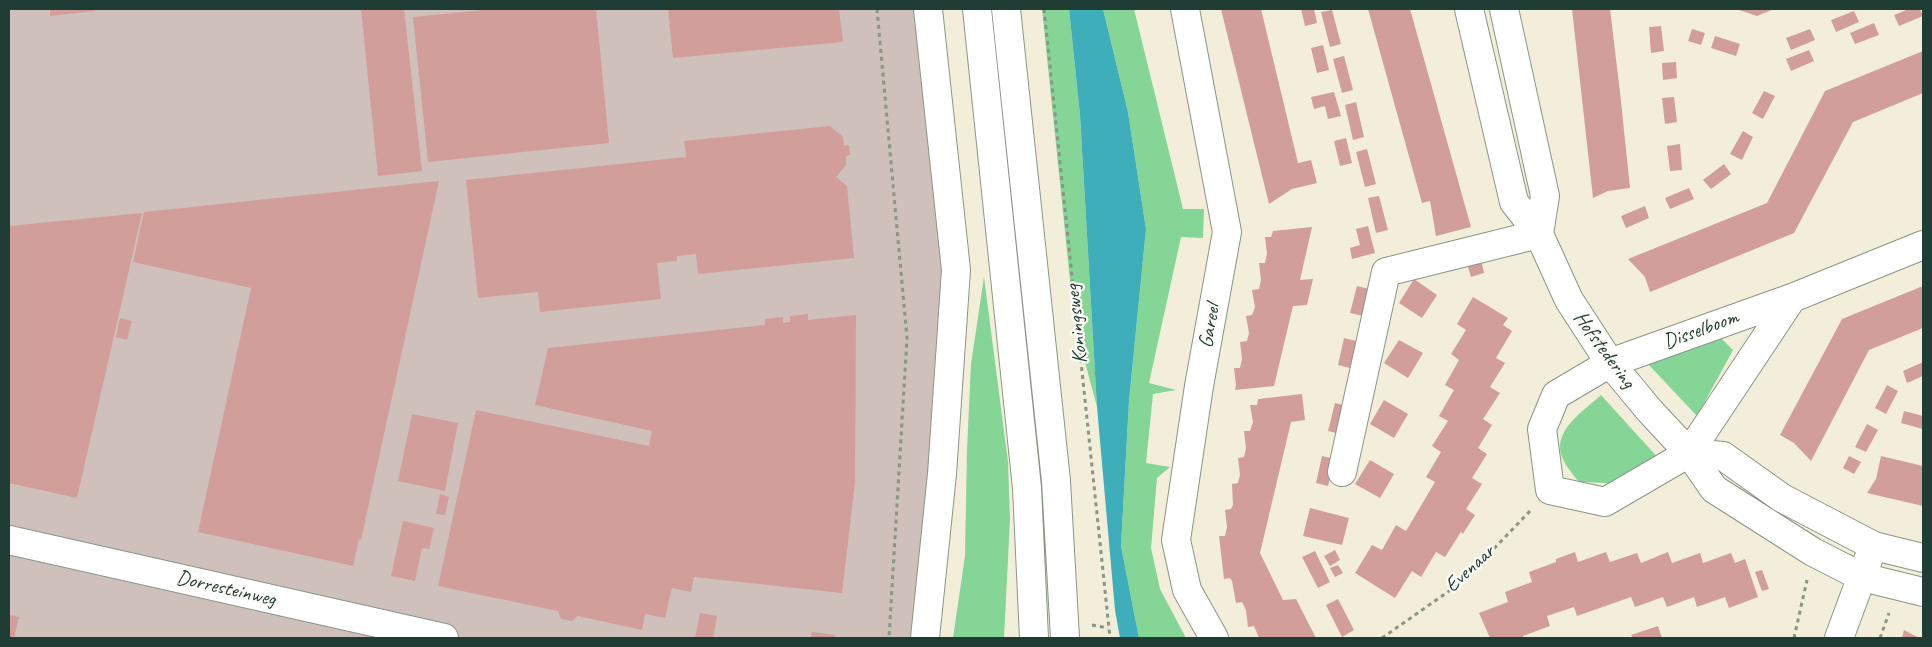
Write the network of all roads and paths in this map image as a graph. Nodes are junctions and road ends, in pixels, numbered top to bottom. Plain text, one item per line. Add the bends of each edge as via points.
1 (877, 9) edge
2 (928, 9) edge
3 (977, 9) edge
4 (1006, 9) edge
5 (1044, 9) edge
6 (1185, 9) edge
7 (1469, 9) edge
8 (1504, 9) edge
9 (1539, 234) junction
10 (1923, 245) edge
11 (1792, 298) junction
12 (1610, 363) junction
13 (1689, 454) junction
14 (1342, 472) dead end
15 (1550, 490) junction
16 (9, 540) edge
17 (1874, 546) junction
18 (1813, 552) junction
19 (1923, 558) edge
20 (1862, 577) junction
21 (1923, 592) edge
22 (444, 638) edge
23 (889, 638) edge
24 (925, 638) edge
25 (1034, 638) edge
26 (1065, 638) edge
27 (1110, 638) edge
28 (1214, 638) edge
29 (1382, 638) edge
30 (1794, 638) edge
31 (1839, 638) edge

1 - 23 path via 907,338
2 - 24 street via 956,270 942,474
3 - 25 street via 1027,488
4 - 26 street, Koningsweg via 1056,481
5 - 27 path, Koningsweg
6 - 28 street, Gareel via 1227,232 1176,540 1187,590
7 - 9 street, Hofstedering via 1514,202
8 - 9 street via 1545,196
9 - 12 street, Hofstedering via 1569,300
9 - 14 street via 1386,272
10 - 11 street, Disselboom
11 - 12 street, Disselboom
11 - 13 street, Disselboom
12 - 13 street, Hofstedering
12 - 15 street via 1556,395 1542,429
13 - 15 street via 1605,502
13 - 17 street via 1723,456 1782,498
13 - 18 street, Hofstedering via 1714,489
15 - 29 path, Evenaar via 1462,582
16 - 22 street, Dorresteinweg
17 - 19 street
17 - 20 street
18 - 20 street, Hofstedering
18 - 30 path
20 - 21 street, Hofstedering
20 - 31 street

